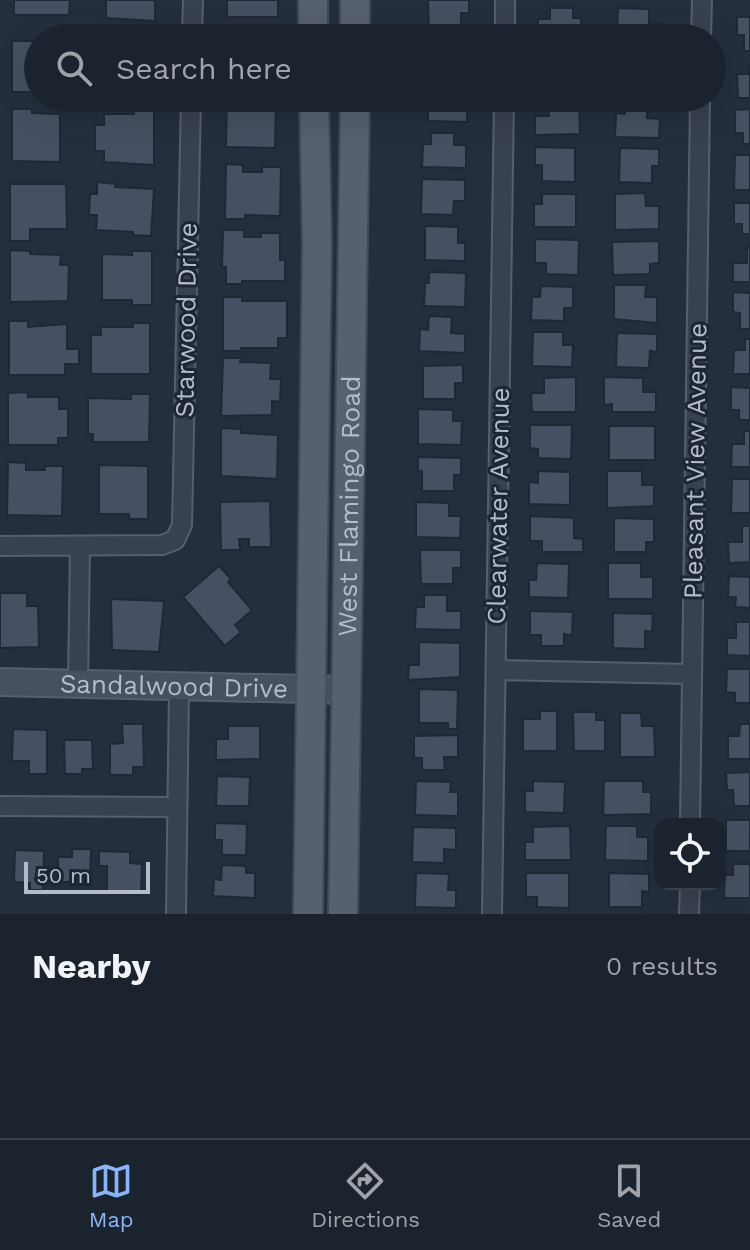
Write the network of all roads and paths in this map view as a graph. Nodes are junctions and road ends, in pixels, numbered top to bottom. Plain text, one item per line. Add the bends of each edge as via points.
1 (193, 0) edge
2 (313, 0) edge
3 (355, 0) edge
4 (505, 0) edge
5 (702, 0) edge
6 (192, 24) edge
7 (313, 24) edge
8 (355, 24) edge
9 (505, 24) edge
10 (701, 24) edge
11 (191, 112) edge
12 (314, 112) edge
13 (355, 112) edge
14 (504, 112) edge
15 (700, 112) edge
16 (0, 546) edge
17 (80, 547) junction
18 (496, 670) junction
19 (692, 674) junction
20 (0, 682) edge
21 (78, 683) junction
22 (179, 687) junction
23 (312, 690) junction
24 (347, 690) junction
25 (0, 806) edge
26 (177, 807) junction
27 (690, 818) edge
28 (690, 890) edge
29 (176, 914) edge
30 (308, 914) edge
31 (343, 914) edge
32 (492, 914) edge
33 (689, 914) edge

1 - 6 street
2 - 7 main road
3 - 8 main road
4 - 9 street
5 - 10 street
11 - 17 street, Starwood Drive via 182,525 175,540 162,545
12 - 23 main road, West Flamingo Road
13 - 24 main road, West Flamingo Road
14 - 18 street, Clearwater Avenue
15 - 19 street, Pleasant View Avenue
16 - 17 street
17 - 21 street
18 - 19 street
18 - 32 street, Clearwater Avenue
19 - 27 street, Pleasant View Avenue
20 - 21 street, Sandalwood Drive
21 - 22 street, Sandalwood Drive
22 - 23 street, Sandalwood Drive
22 - 26 street
23 - 24 street, Sandalwood Drive
23 - 30 main road, West Flamingo Road
24 - 31 main road, West Flamingo Road
25 - 26 street
26 - 29 street
28 - 33 street

